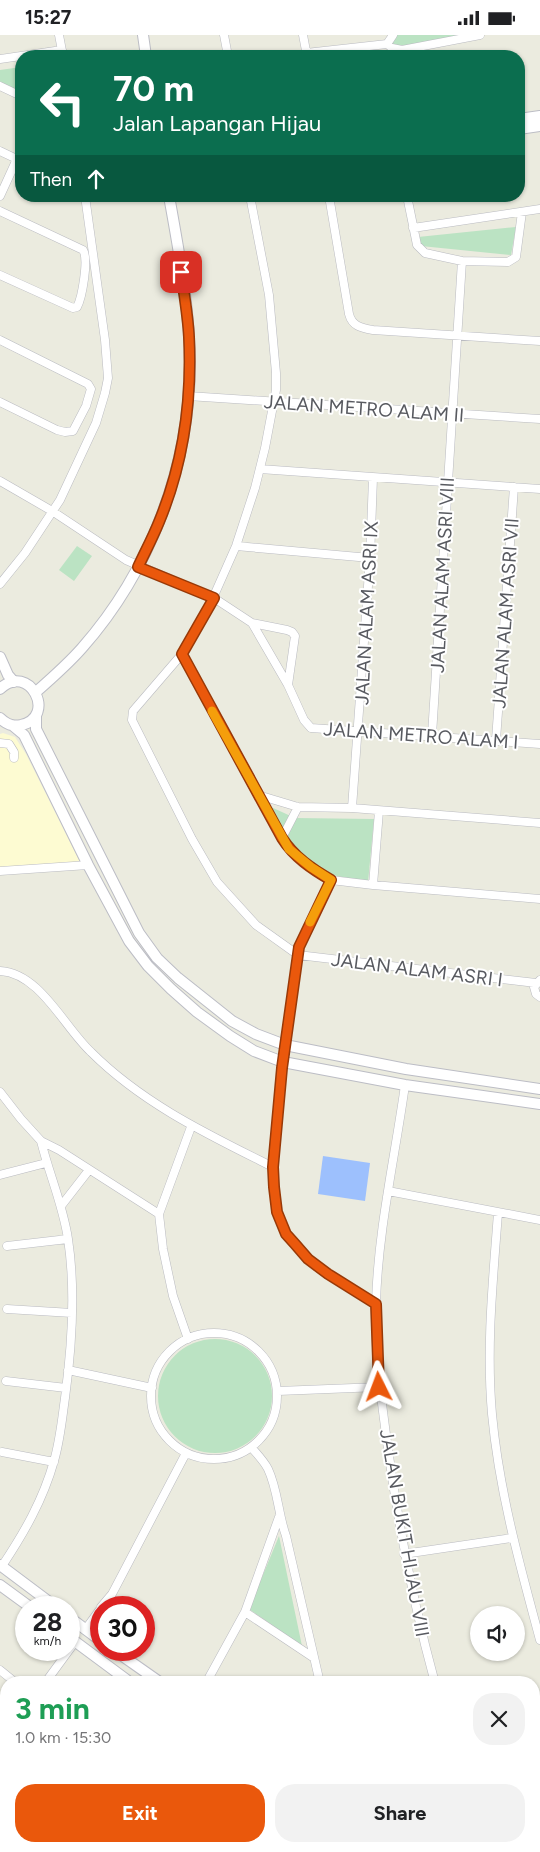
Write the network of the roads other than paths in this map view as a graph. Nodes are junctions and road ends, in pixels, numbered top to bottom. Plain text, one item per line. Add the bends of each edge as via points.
1 (59, 35) edge
2 (143, 35) edge
3 (224, 35) edge
4 (303, 35) edge
5 (393, 35) edge
6 (480, 35) edge
7 (387, 44) junction
8 (62, 50) edge
9 (145, 50) edge
10 (227, 50) edge
11 (306, 50) edge
12 (343, 50) edge
13 (15, 58) edge
14 (0, 59) edge
15 (0, 86) edge
16 (15, 93) edge
17 (540, 116) edge
18 (525, 118) edge
19 (540, 127) edge
20 (525, 128) edge
21 (0, 151) edge
22 (15, 158) edge
23 (15, 168) edge
24 (0, 196) edge
25 (86, 202) edge
26 (170, 202) edge
27 (251, 202) edge
28 (330, 202) edge
29 (408, 202) edge
30 (540, 209) edge
31 (0, 211) edge
32 (522, 212) junction
33 (413, 228) junction
34 (462, 261) junction
35 (0, 275) edge
36 (457, 335) junction
37 (0, 340) edge
38 (540, 341) edge
39 (188, 396) junction
40 (274, 401) junction
41 (0, 402) edge
42 (452, 414) junction
43 (540, 419) edge
44 (260, 469) junction
45 (373, 478) junction
46 (0, 481) edge
47 (447, 483) junction
48 (514, 487) junction
49 (540, 489) edge
50 (52, 511) junction
51 (236, 545) junction
52 (370, 558) junction
53 (138, 567) junction
54 (0, 584) edge
55 (214, 598) junction
56 (252, 623) junction
57 (182, 654) junction
58 (0, 657) edge
59 (14, 682) junction
60 (288, 685) junction
61 (0, 689) edge
62 (36, 692) junction
63 (36, 715) junction
64 (3, 722) edge
65 (358, 731) junction
66 (432, 735) junction
67 (496, 739) junction
68 (0, 743) edge
69 (540, 744) edge
70 (14, 758) dead end
71 (258, 795) junction
72 (298, 807) junction
73 (352, 808) junction
74 (379, 811) junction
75 (540, 823) edge
76 (282, 838) junction
77 (88, 865) junction
78 (0, 871) edge
79 (331, 880) junction
80 (373, 885) junction
81 (540, 899) edge
82 (298, 955) junction
83 (0, 971) edge
84 (538, 981) edge
85 (540, 997) edge
86 (285, 1045) junction
87 (283, 1062) junction
88 (405, 1085) junction
89 (540, 1089) edge
90 (0, 1091) edge
91 (540, 1104) edge
92 (192, 1127) junction
93 (41, 1141) junction
94 (46, 1163) junction
95 (273, 1167) junction
96 (89, 1170) junction
97 (0, 1175) edge
98 (388, 1191) junction
99 (62, 1206) junction
100 (498, 1213) junction
101 (159, 1214) junction
102 (540, 1220) edge
103 (68, 1239) junction
104 (7, 1246) dead end
105 (376, 1304) junction
106 (7, 1309) dead end
107 (72, 1313) junction
108 (188, 1339) junction
109 (68, 1370) junction
110 (6, 1381) dead end
111 (379, 1387) junction
112 (66, 1388) junction
113 (152, 1388) junction
114 (278, 1391) junction
115 (251, 1447) junction
116 (2, 1452) dead end
117 (186, 1453) junction
118 (54, 1462) junction
119 (279, 1517) junction
120 (512, 1538) junction
121 (404, 1553) junction
122 (1, 1566) edge
123 (0, 1585) edge
124 (15, 1596) edge
125 (33, 1596) edge
126 (110, 1596) edge
127 (245, 1612) junction
128 (90, 1622) edge
129 (80, 1625) edge
130 (85, 1629) junction
131 (90, 1633) edge
132 (540, 1640) edge
133 (80, 1646) edge
134 (314, 1658) junction
135 (59, 1661) edge
136 (130, 1661) edge
137 (49, 1676) edge
138 (121, 1676) edge
139 (151, 1676) edge
140 (210, 1676) edge
141 (318, 1676) edge
142 (433, 1676) edge

1 - 8 street
2 - 9 main road
3 - 10 street
4 - 11 street
5 - 7 street
6 - 7 street via 402,50
7 - 12 street
13 - 14 street
15 - 16 street
17 - 18 main road
19 - 20 main road
21 - 22 street
23 - 24 street
25 - 50 street via 108,378 96,423
26 - 39 main road via 188,327
27 - 40 street via 271,313 276,373
28 - 36 street via 350,321 373,330
29 - 33 street
30 - 32 street
31 - 35 street via 83,250 86,256 77,307 73,308
32 - 33 street
32 - 34 street via 514,260 508,263
33 - 34 street via 420,250
34 - 36 street, JALAN ALAM ASRI VIII
36 - 38 street
36 - 42 street, JALAN ALAM ASRI VIII
37 - 41 street via 90,386 90,395 72,431 57,430
39 - 40 street, JALAN METRO ALAM II
39 - 53 main road via 174,479 160,521
40 - 42 street, JALAN METRO ALAM II
40 - 44 street
42 - 43 street, JALAN METRO ALAM II
42 - 47 street, JALAN ALAM ASRI VIII
44 - 45 street
44 - 51 street
45 - 47 street
45 - 52 street, JALAN ALAM ASRI IX
46 - 50 street, JALAN METRO ALAM I
47 - 48 street
47 - 66 street, JALAN ALAM ASRI VIII
48 - 49 street
48 - 67 street, JALAN ALAM ASRI VII
50 - 53 street, JALAN METRO ALAM I
50 - 54 street
51 - 52 street
51 - 55 street
52 - 65 street, JALAN ALAM ASRI IX
53 - 55 street, JALAN METRO ALAM I
53 - 62 main road via 95,632
55 - 56 street, JALAN METRO ALAM I
55 - 57 street
56 - 60 street, JALAN METRO ALAM I
56 - 60 street via 287,630 295,636
57 - 71 street
57 - 82 street via 133,711 132,720 217,882 256,925
58 - 59 main road
59 - 61 main road
59 - 62 main road via 26,684
60 - 65 street, JALAN METRO ALAM I via 311,728
62 - 63 main road via 39,703
63 - 64 main road via 25,724
63 - 86 main road via 36,729 139,933 157,958 232,1021
64 - 77 main road via 24,735
65 - 66 street, JALAN METRO ALAM I
65 - 73 street, JALAN ALAM ASRI IX
66 - 67 street, JALAN METRO ALAM I
67 - 69 street, JALAN METRO ALAM I
68 - 70 street via 9,744
71 - 72 street
71 - 76 street
72 - 73 street
72 - 76 street
73 - 74 street
74 - 75 street
74 - 80 street
76 - 79 street via 289,849
77 - 78 street
77 - 87 main road via 129,941 148,966 197,1011 230,1035 254,1051
79 - 80 street
79 - 82 street via 302,938
80 - 81 street
82 - 84 street, JALAN ALAM ASRI I
82 - 86 street
83 - 92 street via 18,975 34,985 105,1066
84 - 85 street via 534,991
86 - 87 street
86 - 89 main road via 406,1069
87 - 88 main road
87 - 95 street
88 - 91 main road
88 - 98 street, JALAN BUKIT HIJAU VIII
90 - 93 street
92 - 95 street
92 - 101 street
93 - 94 street
93 - 96 street
94 - 97 street
94 - 99 street
95 - 105 street via 277,1212 286,1234 308,1259
96 - 99 street
96 - 101 street
98 - 100 street
98 - 105 street, JALAN BUKIT HIJAU VIII
99 - 103 street
100 - 102 street
100 - 120 street via 489,1342 492,1413
101 - 108 street via 173,1296
103 - 104 street
103 - 107 street
105 - 111 street, JALAN BUKIT HIJAU VIII
106 - 107 street
107 - 109 street
108 - 113 street via 160,1364
108 - 114 street via 217,1333 246,1342 268,1362
109 - 112 street
109 - 113 street
110 - 112 street
111 - 114 street
111 - 121 street, JALAN BUKIT HIJAU VIII
112 - 118 street
113 - 117 street via 152,1408 159,1426 175,1446
114 - 115 street via 272,1422
115 - 117 street via 226,1458 213,1459
115 - 119 street via 267,1467 276,1489
116 - 118 street
117 - 126 street
118 - 122 street via 29,1524
119 - 127 street
119 - 134 street
120 - 121 street
120 - 132 street
121 - 142 street, JALAN BUKIT HIJAU VIII
122 - 125 main road
123 - 124 main road
127 - 134 street
127 - 140 street
128 - 130 street
129 - 130 main road
130 - 131 main road
133 - 138 main road
134 - 141 street
135 - 137 street
136 - 139 main road

